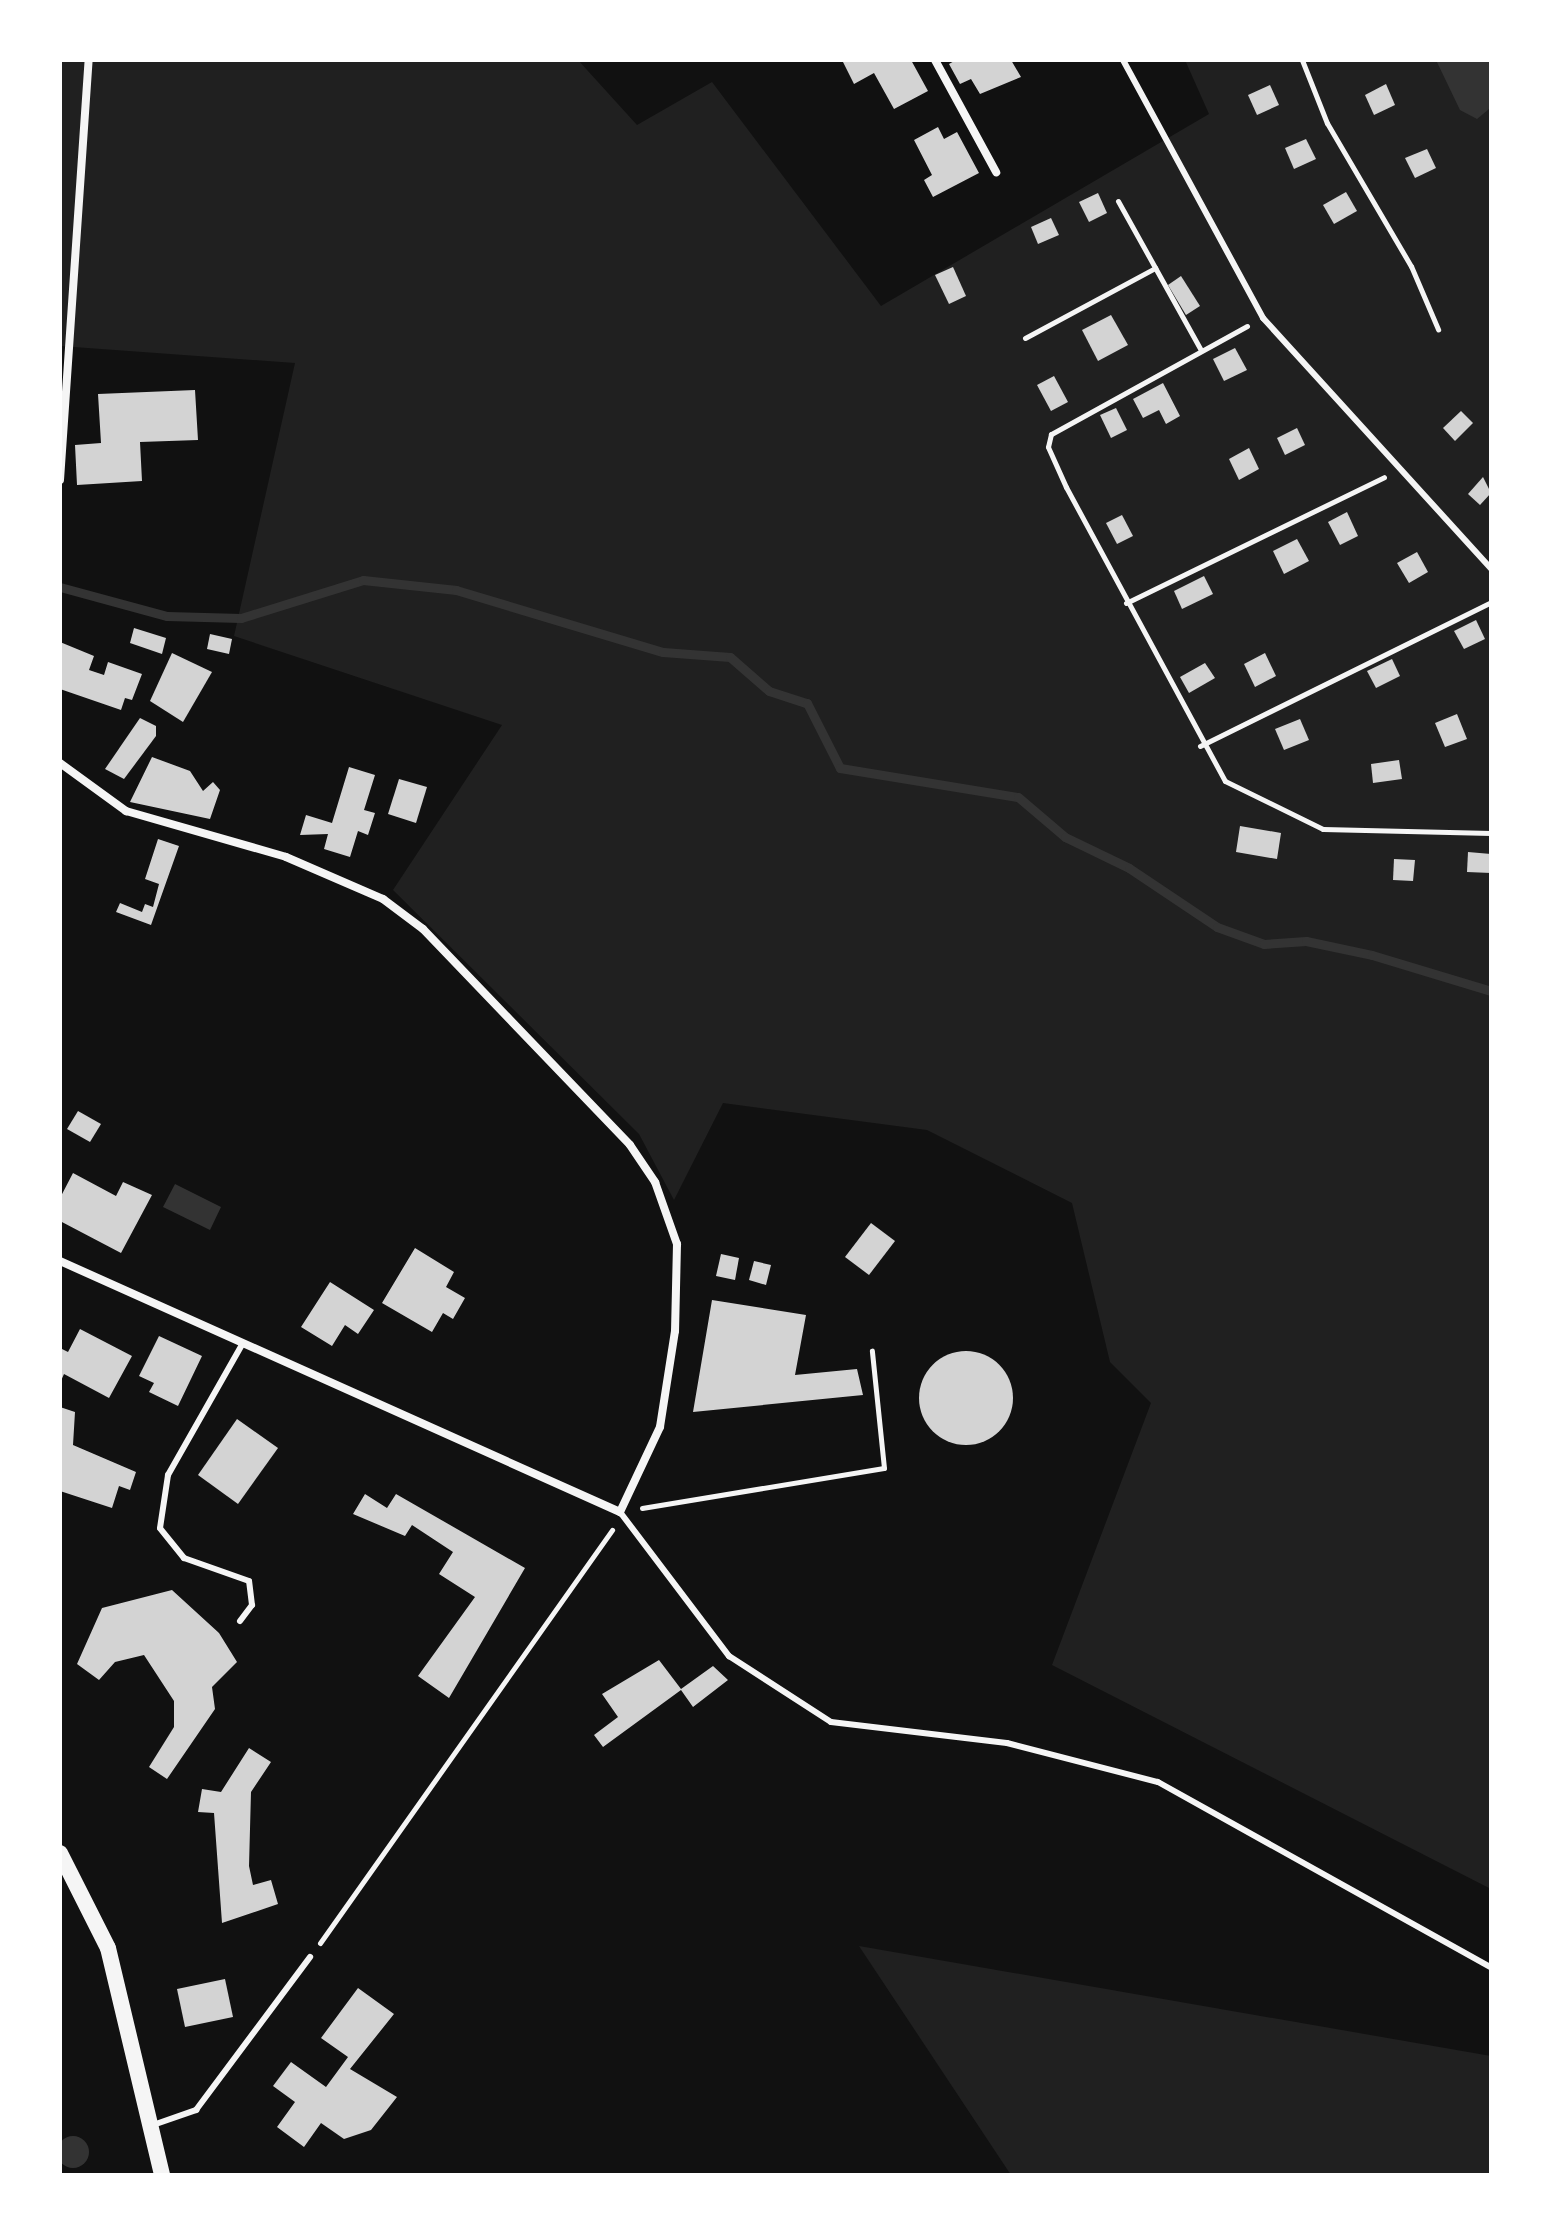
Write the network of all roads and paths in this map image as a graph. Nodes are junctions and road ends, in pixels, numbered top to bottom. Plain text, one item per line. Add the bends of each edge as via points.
1 (89, 60) edge
2 (935, 60) edge
3 (1123, 60) edge
4 (1302, 60) edge
5 (996, 172) dead end
6 (1118, 201) dead end
7 (1155, 268) junction
8 (1263, 318) junction
9 (1438, 329) dead end
10 (1025, 338) dead end
11 (1201, 350) junction
12 (1397, 471) junction
13 (60, 480) edge
14 (1491, 569) edge
15 (1491, 602) edge
16 (1126, 603) junction
17 (1200, 746) junction
18 (60, 763) edge
19 (1491, 833) edge
20 (60, 1261) edge
21 (243, 1343) junction
22 (872, 1351) dead end
23 (620, 1512) junction
24 (240, 1621) dead end
25 (60, 1853) edge
26 (310, 1957) joint
27 (1491, 1967) edge
28 (150, 2126) junction
29 (162, 2175) edge

1 - 13 street
2 - 5 street
3 - 8 lane
4 - 9 path via 1327,123 1411,266
6 - 7 path
7 - 10 path
7 - 11 path
8 - 11 path
8 - 12 lane
11 - 16 path via 1048,440
12 - 14 lane
12 - 16 path
15 - 17 path
16 - 17 path
17 - 19 path via 1225,781 1311,826
18 - 23 street via 126,811 286,857 383,899 423,929 630,1145 673,1225 677,1290 660,1427
20 - 21 street
21 - 23 street
21 - 24 lane via 168,1475 160,1528 184,1558 249,1581 252,1605
22 - 23 path via 884,1468
23 - 26 path via 606,1545
23 - 27 lane via 729,1656 831,1722 1007,1743 1158,1782
25 - 28 main road via 108,1948
26 - 28 lane via 196,2110
28 - 29 main road

